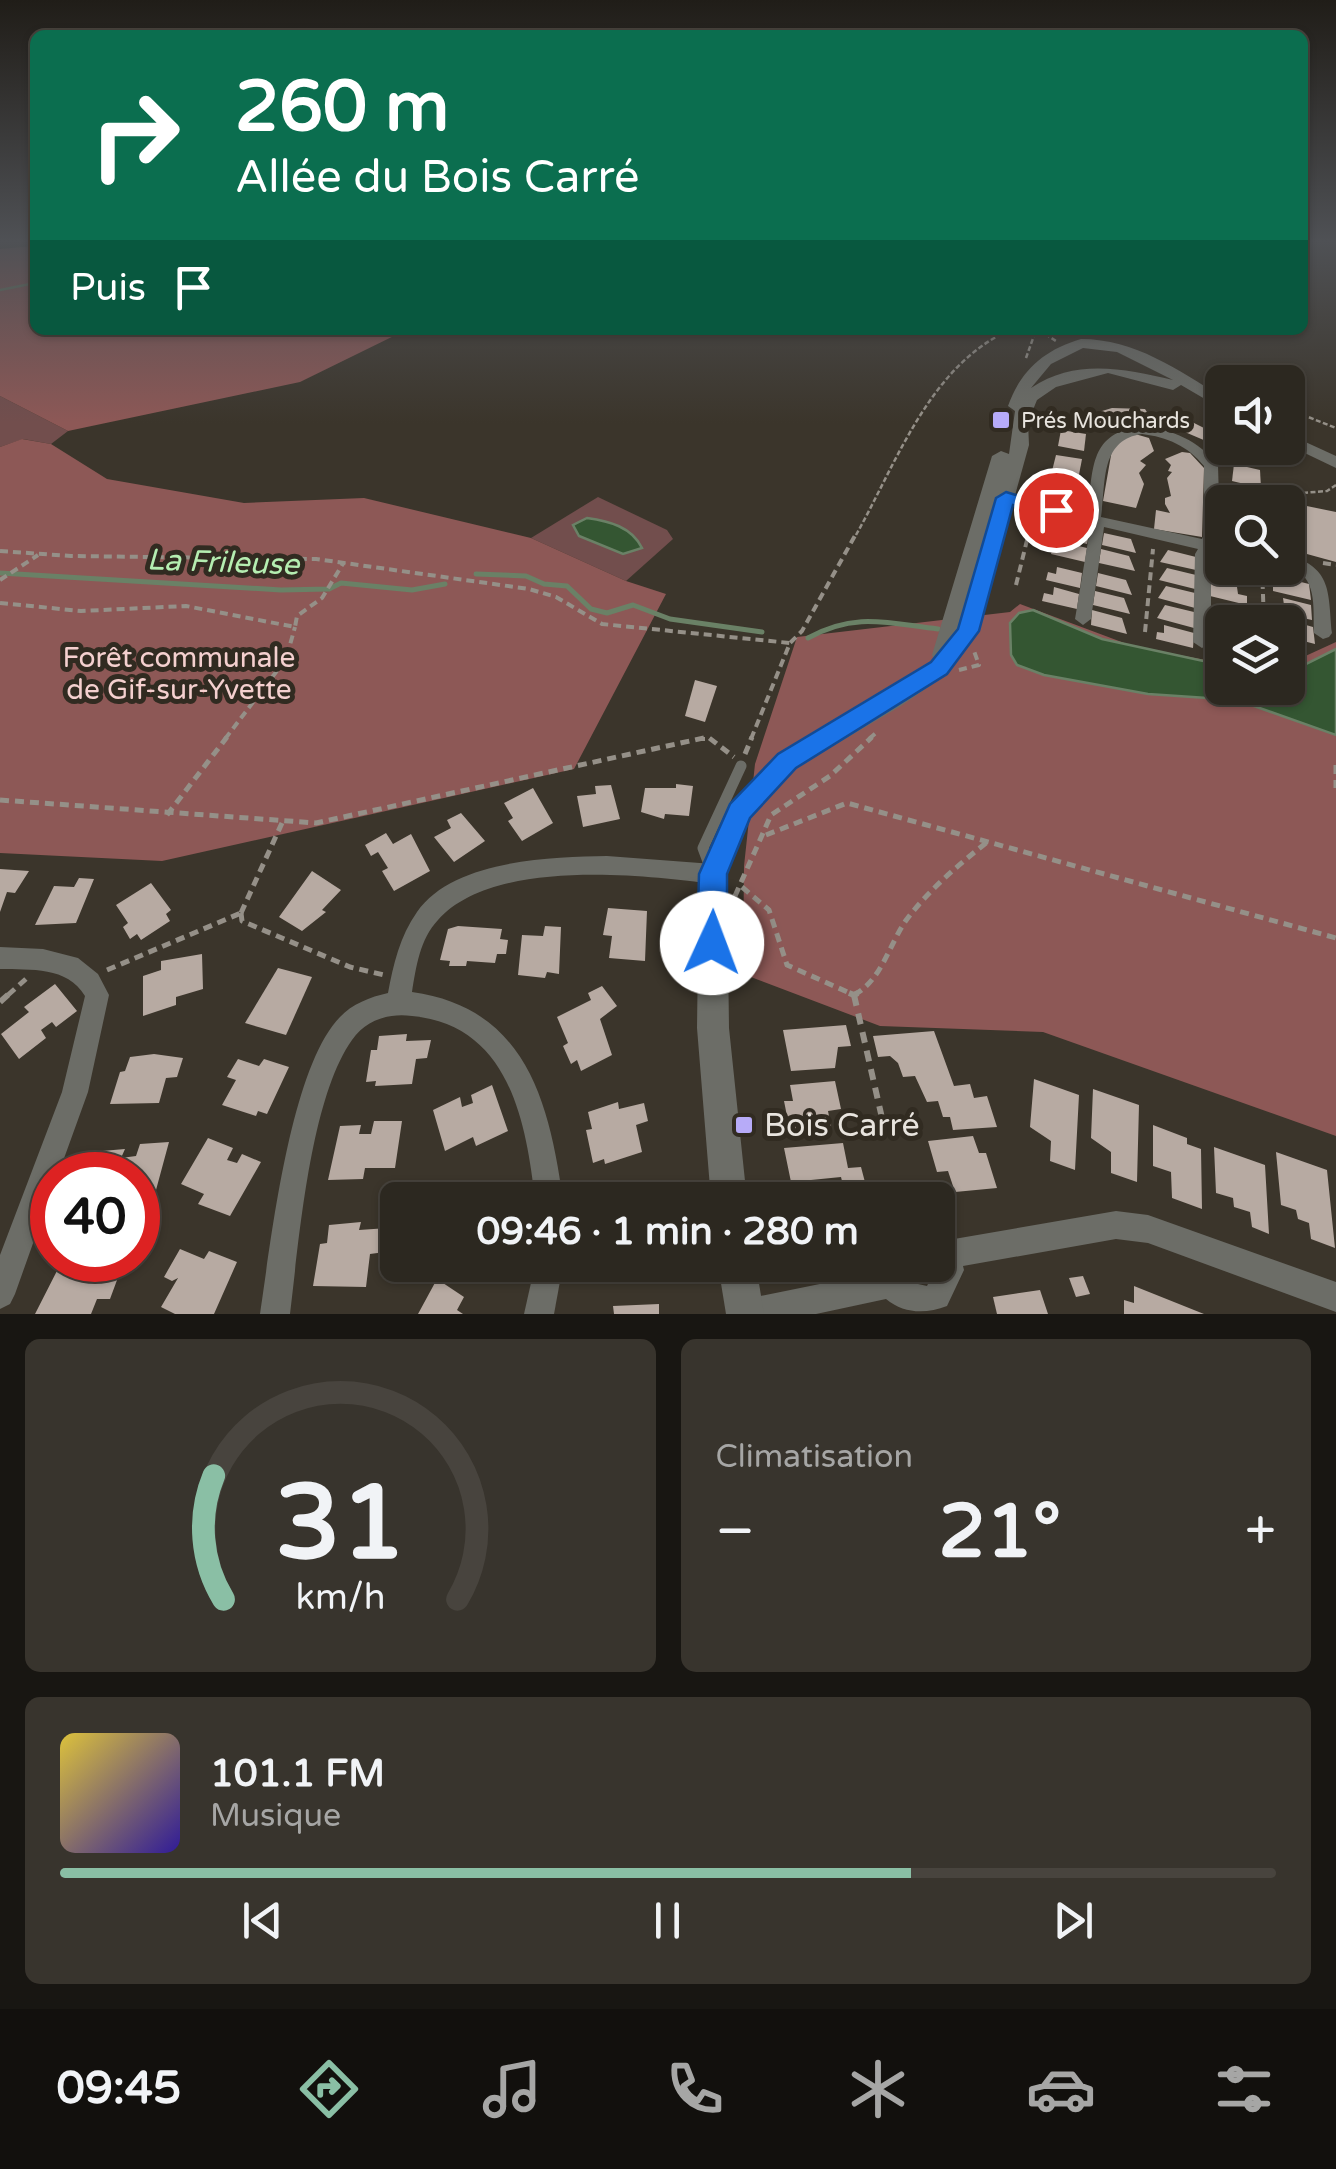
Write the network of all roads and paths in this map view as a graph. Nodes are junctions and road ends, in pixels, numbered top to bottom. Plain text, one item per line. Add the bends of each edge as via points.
1 (999, 335) edge
2 (1109, 335) edge
3 (1072, 340) edge
4 (1128, 351) junction
5 (1108, 372) junction
6 (1205, 395) edge
7 (1205, 398) edge
8 (1305, 416) edge
9 (1336, 428) edge
10 (1305, 448) edge
11 (1336, 462) edge
12 (1212, 485) edge
13 (1336, 485) edge
14 (1305, 493) edge
15 (998, 496) junction
16 (1036, 505) junction
17 (1094, 520) junction
18 (1154, 534) junction
19 (1205, 543) edge
20 (0, 550) edge
21 (1205, 552) edge
22 (38, 556) junction
23 (344, 562) junction
24 (1305, 565) edge
25 (0, 580) edge
26 (1016, 584) dead end
27 (0, 603) edge
28 (1083, 619) dead end
29 (294, 627) junction
30 (1145, 632) dead end
31 (1323, 633) dead end
32 (1202, 642) dead end
33 (790, 643) junction
34 (1336, 765) edge
35 (741, 766) junction
36 (1336, 788) edge
37 (0, 800) edge
38 (167, 815) junction
39 (282, 822) junction
40 (764, 835) dead end
41 (986, 843) junction
42 (745, 866) dead end
43 (713, 874) junction
44 (241, 913) junction
45 (1336, 938) edge
46 (0, 958) edge
47 (44, 960) junction
48 (91, 979) junction
49 (400, 990) junction
50 (854, 996) junction
51 (0, 1002) edge
52 (882, 1118) dead end
53 (547, 1182) edge
54 (727, 1182) edge
55 (955, 1243) edge
56 (546, 1282) edge
57 (744, 1282) edge
58 (859, 1282) edge
59 (892, 1282) edge
60 (946, 1282) edge
61 (0, 1294) edge
62 (1336, 1297) edge
63 (275, 1314) edge
64 (540, 1314) edge
65 (745, 1314) edge

1 - 33 path via 944,377
2 - 4 street
3 - 4 street
3 - 5 street via 1074,362
3 - 15 street via 1029,373
4 - 5 street via 1131,368
4 - 6 street
5 - 7 street
5 - 15 street via 1060,379 1031,394
8 - 9 path
10 - 11 street
12 - 17 street via 1211,465 1194,446 1133,431 1109,440
13 - 14 path
15 - 16 street
15 - 43 street via 968,631 939,668 787,761 739,812
16 - 17 street
16 - 26 path
17 - 18 street
17 - 28 street
18 - 19 street
18 - 30 path
20 - 22 path
21 - 32 street
22 - 23 path
22 - 25 path
23 - 29 path via 322,598 296,616
23 - 33 path via 529,589 602,624
24 - 31 street via 1317,575
27 - 29 path via 81,611 186,606
29 - 38 path via 286,659
33 - 35 path
34 - 36 path
35 - 39 path via 708,736 316,823
35 - 43 lane via 703,848
37 - 38 path
38 - 39 path
39 - 44 path
40 - 41 path via 847,804
41 - 45 path
41 - 50 path via 904,923 875,978
42 - 50 path via 742,887 774,914 787,964
43 - 49 street via 581,866 478,883 432,910 415,936
43 - 54 street via 713,1028
44 - 48 path
44 - 49 path via 242,921
46 - 47 street
47 - 48 street
47 - 51 path
48 - 61 street via 96,1010 75,1092
49 - 53 street via 498,1042 524,1084 540,1131
49 - 63 street via 356,1017 334,1045 302,1152
50 - 52 path
55 - 62 street via 1116,1225 1148,1229
56 - 64 street
57 - 65 street
58 - 65 street
59 - 60 street via 912,1300 938,1296

